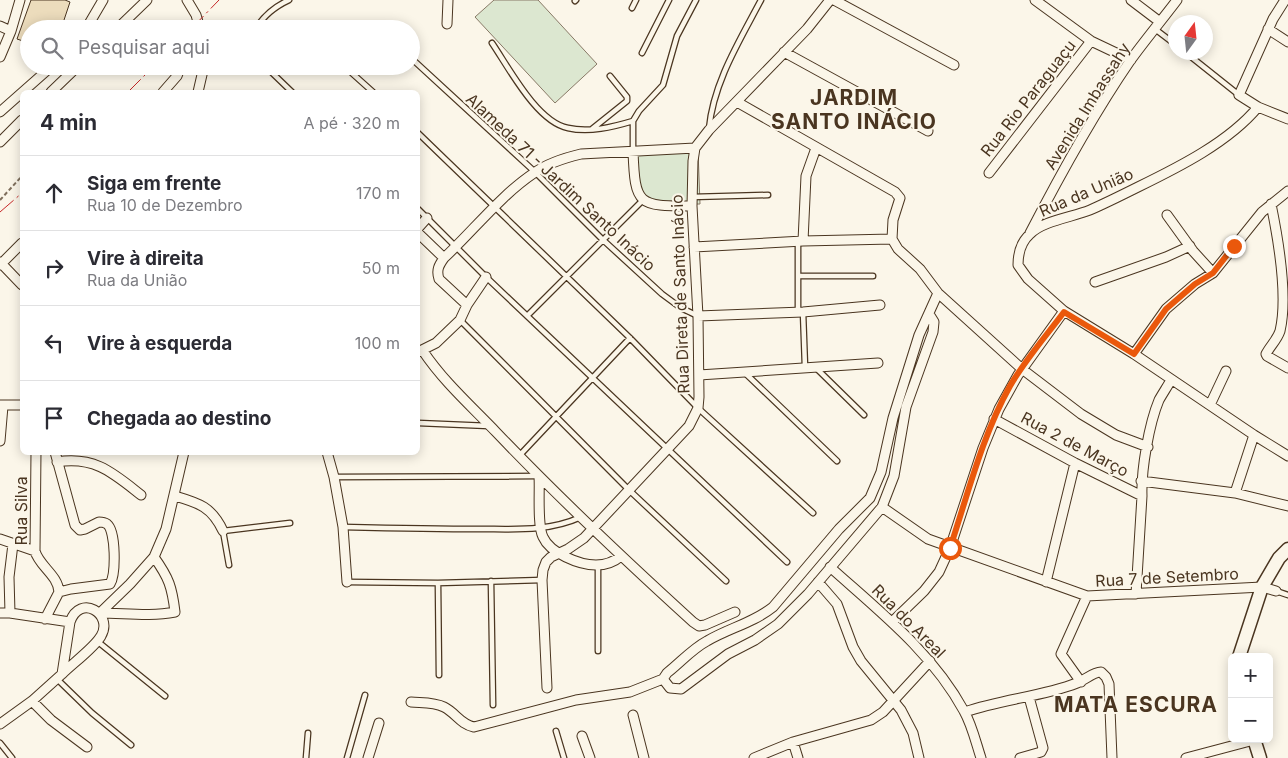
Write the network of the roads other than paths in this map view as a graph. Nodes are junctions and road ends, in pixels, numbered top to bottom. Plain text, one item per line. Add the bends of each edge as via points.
1 (20, 0) edge
2 (103, 0) edge
3 (147, 0) edge
4 (187, 0) edge
5 (288, 0) edge
6 (448, 0) edge
7 (636, 0) edge
8 (669, 0) edge
9 (696, 0) edge
10 (761, 0) edge
11 (832, 0) edge
12 (1036, 0) edge
13 (1131, 0) edge
14 (1177, 0) edge
15 (1285, 0) edge
16 (632, 8) dead end
17 (91, 20) edge
18 (126, 20) edge
19 (197, 20) edge
20 (261, 20) edge
21 (447, 24) dead end
22 (0, 26) edge
23 (1157, 26) junction
24 (1268, 29) junction
25 (11, 31) junction
26 (1168, 37) edge
27 (1091, 41) junction
28 (1288, 42) edge
29 (492, 44) dead end
30 (642, 52) dead end
31 (784, 52) junction
32 (0, 57) edge
33 (1131, 60) junction
34 (1195, 60) edge
35 (954, 65) dead end
36 (420, 66) edge
37 (42, 75) edge
38 (69, 75) edge
39 (178, 75) edge
40 (203, 75) edge
41 (274, 75) edge
42 (354, 75) edge
43 (610, 76) dead end
44 (25, 90) edge
45 (53, 90) edge
46 (165, 90) edge
47 (202, 90) edge
48 (290, 90) edge
49 (371, 90) edge
50 (20, 94) edge
51 (1239, 95) junction
52 (737, 102) junction
53 (1258, 107) junction
54 (0, 112) edge
55 (1288, 119) edge
56 (633, 121) junction
57 (20, 122) edge
58 (591, 129) junction
59 (709, 130) junction
60 (928, 131) dead end
61 (420, 135) edge
62 (0, 142) edge
63 (695, 148) junction
64 (816, 148) junction
65 (633, 151) junction
66 (535, 172) junction
67 (989, 173) dead end
68 (1288, 192) edge
69 (768, 196) dead end
70 (643, 200) junction
71 (692, 202) junction
72 (1271, 204) junction
73 (496, 207) junction
74 (420, 211) edge
75 (1167, 215) dead end
76 (427, 218) junction
77 (420, 226) edge
78 (1030, 233) junction
79 (420, 235) edge
80 (602, 239) junction
81 (892, 239) junction
82 (800, 241) junction
83 (20, 245) edge
84 (1190, 246) junction
85 (456, 247) junction
86 (694, 247) junction
87 (444, 258) junction
88 (0, 264) edge
89 (1213, 273) junction
90 (566, 276) junction
91 (798, 276) junction
92 (874, 276) dead end
93 (486, 277) junction
94 (1095, 282) dead end
95 (20, 283) edge
96 (938, 293) junction
97 (467, 305) junction
98 (880, 305) dead end
99 (800, 312) junction
100 (1064, 312) junction
101 (929, 314) junction
102 (527, 316) junction
103 (698, 316) junction
104 (460, 320) junction
105 (630, 338) junction
106 (420, 352) edge
107 (1134, 354) junction
108 (878, 362) dead end
109 (810, 367) junction
110 (1288, 368) edge
111 (1022, 369) junction
112 (743, 371) junction
113 (1226, 371) dead end
114 (699, 375) junction
115 (592, 376) junction
116 (1171, 380) junction
117 (20, 405) edge
118 (1210, 405) junction
119 (2, 406) edge
120 (698, 408) junction
121 (556, 415) junction
122 (864, 415) dead end
123 (994, 419) junction
124 (420, 423) edge
125 (490, 426) junction
126 (0, 428) edge
127 (1254, 435) junction
128 (0, 440) edge
129 (1148, 447) junction
130 (668, 450) junction
131 (36, 455) edge
132 (183, 455) edge
133 (328, 455) edge
134 (519, 456) junction
135 (1288, 456) edge
136 (56, 457) edge
137 (837, 461) dead end
138 (1075, 463) junction
139 (539, 476) junction
140 (334, 477) junction
141 (1142, 481) junction
142 (629, 490) junction
143 (1235, 493) junction
144 (140, 495) dead end
145 (175, 496) junction
146 (1142, 496) junction
147 (1288, 506) edge
148 (882, 507) junction
149 (813, 513) dead end
150 (581, 517) junction
151 (290, 523) dead end
152 (343, 527) junction
153 (593, 528) junction
154 (541, 529) junction
155 (224, 531) junction
156 (0, 539) edge
157 (13, 544) junction
158 (950, 548) junction
159 (1288, 549) edge
160 (35, 550) junction
161 (559, 552) junction
162 (621, 556) junction
163 (154, 557) junction
164 (787, 562) dead end
165 (229, 565) dead end
166 (598, 565) junction
167 (830, 567) junction
168 (542, 580) junction
169 (491, 581) junction
170 (726, 581) dead end
171 (347, 582) joint
172 (818, 582) junction
173 (1046, 582) junction
174 (438, 583) junction
175 (1262, 587) junction
176 (1276, 591) joint
177 (59, 592) junction
178 (1136, 594) junction
179 (1288, 595) edge
180 (1087, 596) junction
181 (735, 612) dead end
182 (0, 613) edge
183 (10, 613) junction
184 (100, 613) junction
185 (45, 619) junction
186 (70, 622) junction
187 (892, 622) junction
188 (97, 641) junction
189 (598, 651) dead end
190 (1240, 653) edge
191 (930, 661) junction
192 (439, 674) dead end
193 (59, 677) junction
194 (663, 679) junction
195 (1080, 682) junction
196 (547, 688) dead end
197 (365, 695) dead end
198 (164, 696) dead end
199 (1029, 697) junction
200 (894, 700) junction
201 (32, 701) junction
202 (411, 702) dead end
203 (493, 705) dead end
204 (965, 712) junction
205 (632, 715) dead end
206 (379, 723) dead end
207 (0, 724) edge
208 (556, 731) dead end
209 (308, 733) dead end
210 (582, 736) dead end
211 (792, 742) junction
212 (0, 743) edge
213 (1243, 743) edge
214 (1255, 743) edge
215 (131, 745) dead end
216 (87, 747) dead end
217 (12, 758) edge
218 (306, 758) edge
219 (347, 758) edge
220 (368, 758) edge
221 (564, 758) edge
222 (590, 758) edge
223 (644, 758) edge
224 (754, 758) edge
225 (798, 758) edge
226 (919, 758) edge
227 (981, 758) edge
228 (1020, 758) edge
229 (1112, 758) edge
230 (1186, 758) edge
231 (1260, 758) edge

1 - 25 street
2 - 17 street
3 - 18 street
4 - 19 street
5 - 20 lane via 274,7
6 - 21 street
7 - 16 lane
8 - 30 lane
9 - 56 lane via 677,36 663,85
10 - 59 lane via 722,79
11 - 31 street
11 - 35 street
12 - 27 street
13 - 23 street
14 - 23 street, Avenida Imbassahy
15 - 24 street
22 - 25 street
23 - 26 lane
23 - 33 street, Avenida Imbassahy
24 - 28 street
24 - 51 street
25 - 32 street
27 - 33 street
27 - 67 street, Rua Rio Paraguaçu
29 - 58 lane via 546,116 566,128
31 - 52 street
31 - 60 street
33 - 78 street, Avenida Imbassahy via 1064,169
34 - 51 lane
36 - 66 lane, Alameda 71 - Jardim Santo Inácio
37 - 44 street
38 - 45 street
39 - 46 street
40 - 47 street
41 - 48 lane
42 - 49 lane
43 - 58 lane via 627,101
50 - 54 street
51 - 53 street
52 - 59 street
52 - 64 street
53 - 55 street
53 - 78 street, Rua da União via 1218,141 1172,170 1104,204 1046,224
56 - 58 lane
56 - 65 lane
57 - 62 street
59 - 63 street
61 - 73 lane
63 - 65 street
63 - 71 street, Rua Direta de Santo Inácio
64 - 81 street via 895,192 900,198 893,220
64 - 82 street via 806,176
65 - 66 street via 581,154
65 - 70 street via 635,182
66 - 73 street
66 - 80 lane, Alameda 71 - Jardim Santo Inácio
68 - 72 street
69 - 71 lane
70 - 71 street via 660,206
70 - 80 lane
71 - 86 street, Rua Direta de Santo Inácio
72 - 89 street
72 - 110 street via 1281,249 1283,320 1280,333 1266,354
73 - 85 street
73 - 90 lane
74 - 76 lane
75 - 84 street
76 - 77 street
76 - 85 lane
78 - 100 street, Rua da União via 1020,250 1018,265 1028,279
79 - 87 street
80 - 90 lane
80 - 103 lane, Alameda 71 - Jardim Santo Inácio via 662,294
81 - 82 street
81 - 96 street
82 - 86 street
82 - 91 lane
83 - 88 street
84 - 89 street
84 - 94 street
85 - 87 street
85 - 93 lane
86 - 103 street, Rua Direta de Santo Inácio
87 - 97 street via 438,271 439,279
88 - 95 street
89 - 107 street via 1166,309
90 - 102 lane
90 - 105 lane
91 - 92 lane
91 - 99 lane
93 - 97 street
93 - 102 lane
96 - 101 street
96 - 111 street
97 - 104 street
98 - 99 street
99 - 103 street
99 - 109 lane
100 - 107 street, Rua da União
100 - 111 street
101 - 148 street via 934,322 933,332 906,408 894,476
101 - 194 street via 893,418 870,498 838,529 773,607 749,623 704,642 667,672
102 - 115 lane
103 - 114 street, Rua Direta de Santo Inácio
104 - 106 street via 436,343
104 - 121 lane
105 - 115 lane
105 - 120 lane
106 - 125 street
107 - 116 street, Rua da União
108 - 109 street
109 - 112 street
109 - 122 lane
111 - 123 street
111 - 129 street via 1088,418 1116,435
112 - 114 street
112 - 137 lane
113 - 118 street
114 - 120 street, Rua Direta de Santo Inácio
115 - 121 lane
115 - 130 lane
116 - 118 street, Rua da União
116 - 129 street via 1154,414
117 - 119 street
118 - 127 street, Rua da União
119 - 126 street
120 - 130 street, Rua Direta de Santo Inácio via 689,426
120 - 149 lane
121 - 134 lane
121 - 142 lane
123 - 138 street, Rua 2 de Março
123 - 158 street
124 - 125 lane
125 - 134 street
126 - 128 street
127 - 135 street, Rua da União
127 - 143 street
129 - 141 street
130 - 142 street, Rua Direta de Santo Inácio
130 - 164 lane
131 - 160 street, Rua Silva
132 - 145 street
133 - 140 street
134 - 139 street
136 - 144 street via 88,461
136 - 177 street via 75,526 85,530 99,522 106,523 112,537 114,566 110,584
138 - 146 street, Rua 2 de Março
138 - 173 street
139 - 140 lane
139 - 150 street
139 - 154 street
140 - 152 street
141 - 143 street, Rua 2 de Março
141 - 146 street
142 - 153 street, Rua Direta de Santo Inácio
142 - 170 lane
143 - 147 street, Rua 2 de Março
145 - 155 street via 206,507 218,518
145 - 163 street
146 - 178 street
148 - 158 street, Rua 7 de Setembro via 928,540
148 - 167 street
150 - 153 street
150 - 154 lane
151 - 155 lane
152 - 154 lane
152 - 171 street
153 - 161 street, Rua Direta de Santo Inácio via 576,544
153 - 162 street
154 - 161 street via 546,542
155 - 165 lane
156 - 157 street
157 - 160 street
157 - 183 street via 9,577
158 - 173 street, Rua 7 de Setembro
158 - 187 street via 939,572
159 - 175 main road
160 - 177 street, Rua Silva
161 - 166 street
161 - 168 street via 546,562
162 - 166 street via 614,562
162 - 181 street via 696,624 704,625
163 - 184 street
163 - 184 street via 167,575 175,612 148,615
166 - 189 lane
167 - 172 street
167 - 187 street, Rua do Areal
168 - 169 lane
168 - 196 street
169 - 174 lane
169 - 203 lane
171 - 174 lane
172 - 194 street via 770,630 728,654 680,689 672,689
172 - 200 street via 837,604 861,660
173 - 180 street, Rua 7 de Setembro
174 - 192 lane
175 - 176 street, Rua 7 de Setembro
175 - 178 street, Rua 7 de Setembro
175 - 190 main road
176 - 179 lane
177 - 185 street
178 - 180 street, Rua 7 de Setembro
180 - 195 street via 1061,654
182 - 183 street
183 - 185 street
184 - 186 street via 84,607 77,609
184 - 188 street via 104,625
185 - 186 street
186 - 193 street
187 - 191 street, Rua do Areal
188 - 193 street
188 - 198 lane
191 - 200 street
191 - 204 street, Rua do Areal
193 - 201 street
193 - 215 lane via 92,713
194 - 202 street via 624,693 576,700 474,727 466,726 445,708
195 - 199 street
195 - 229 street via 1097,672 1103,673 1109,684
197 - 219 lane
199 - 204 street
199 - 228 street via 1043,748 1041,752
200 - 211 street via 871,720
200 - 226 street via 913,733
201 - 207 street
201 - 216 street
204 - 227 street, Rua do Areal
205 - 223 street
206 - 220 street
208 - 221 lane
209 - 218 lane
210 - 222 street
211 - 224 street
211 - 225 street
212 - 217 lane
213 - 230 street
214 - 231 main road

